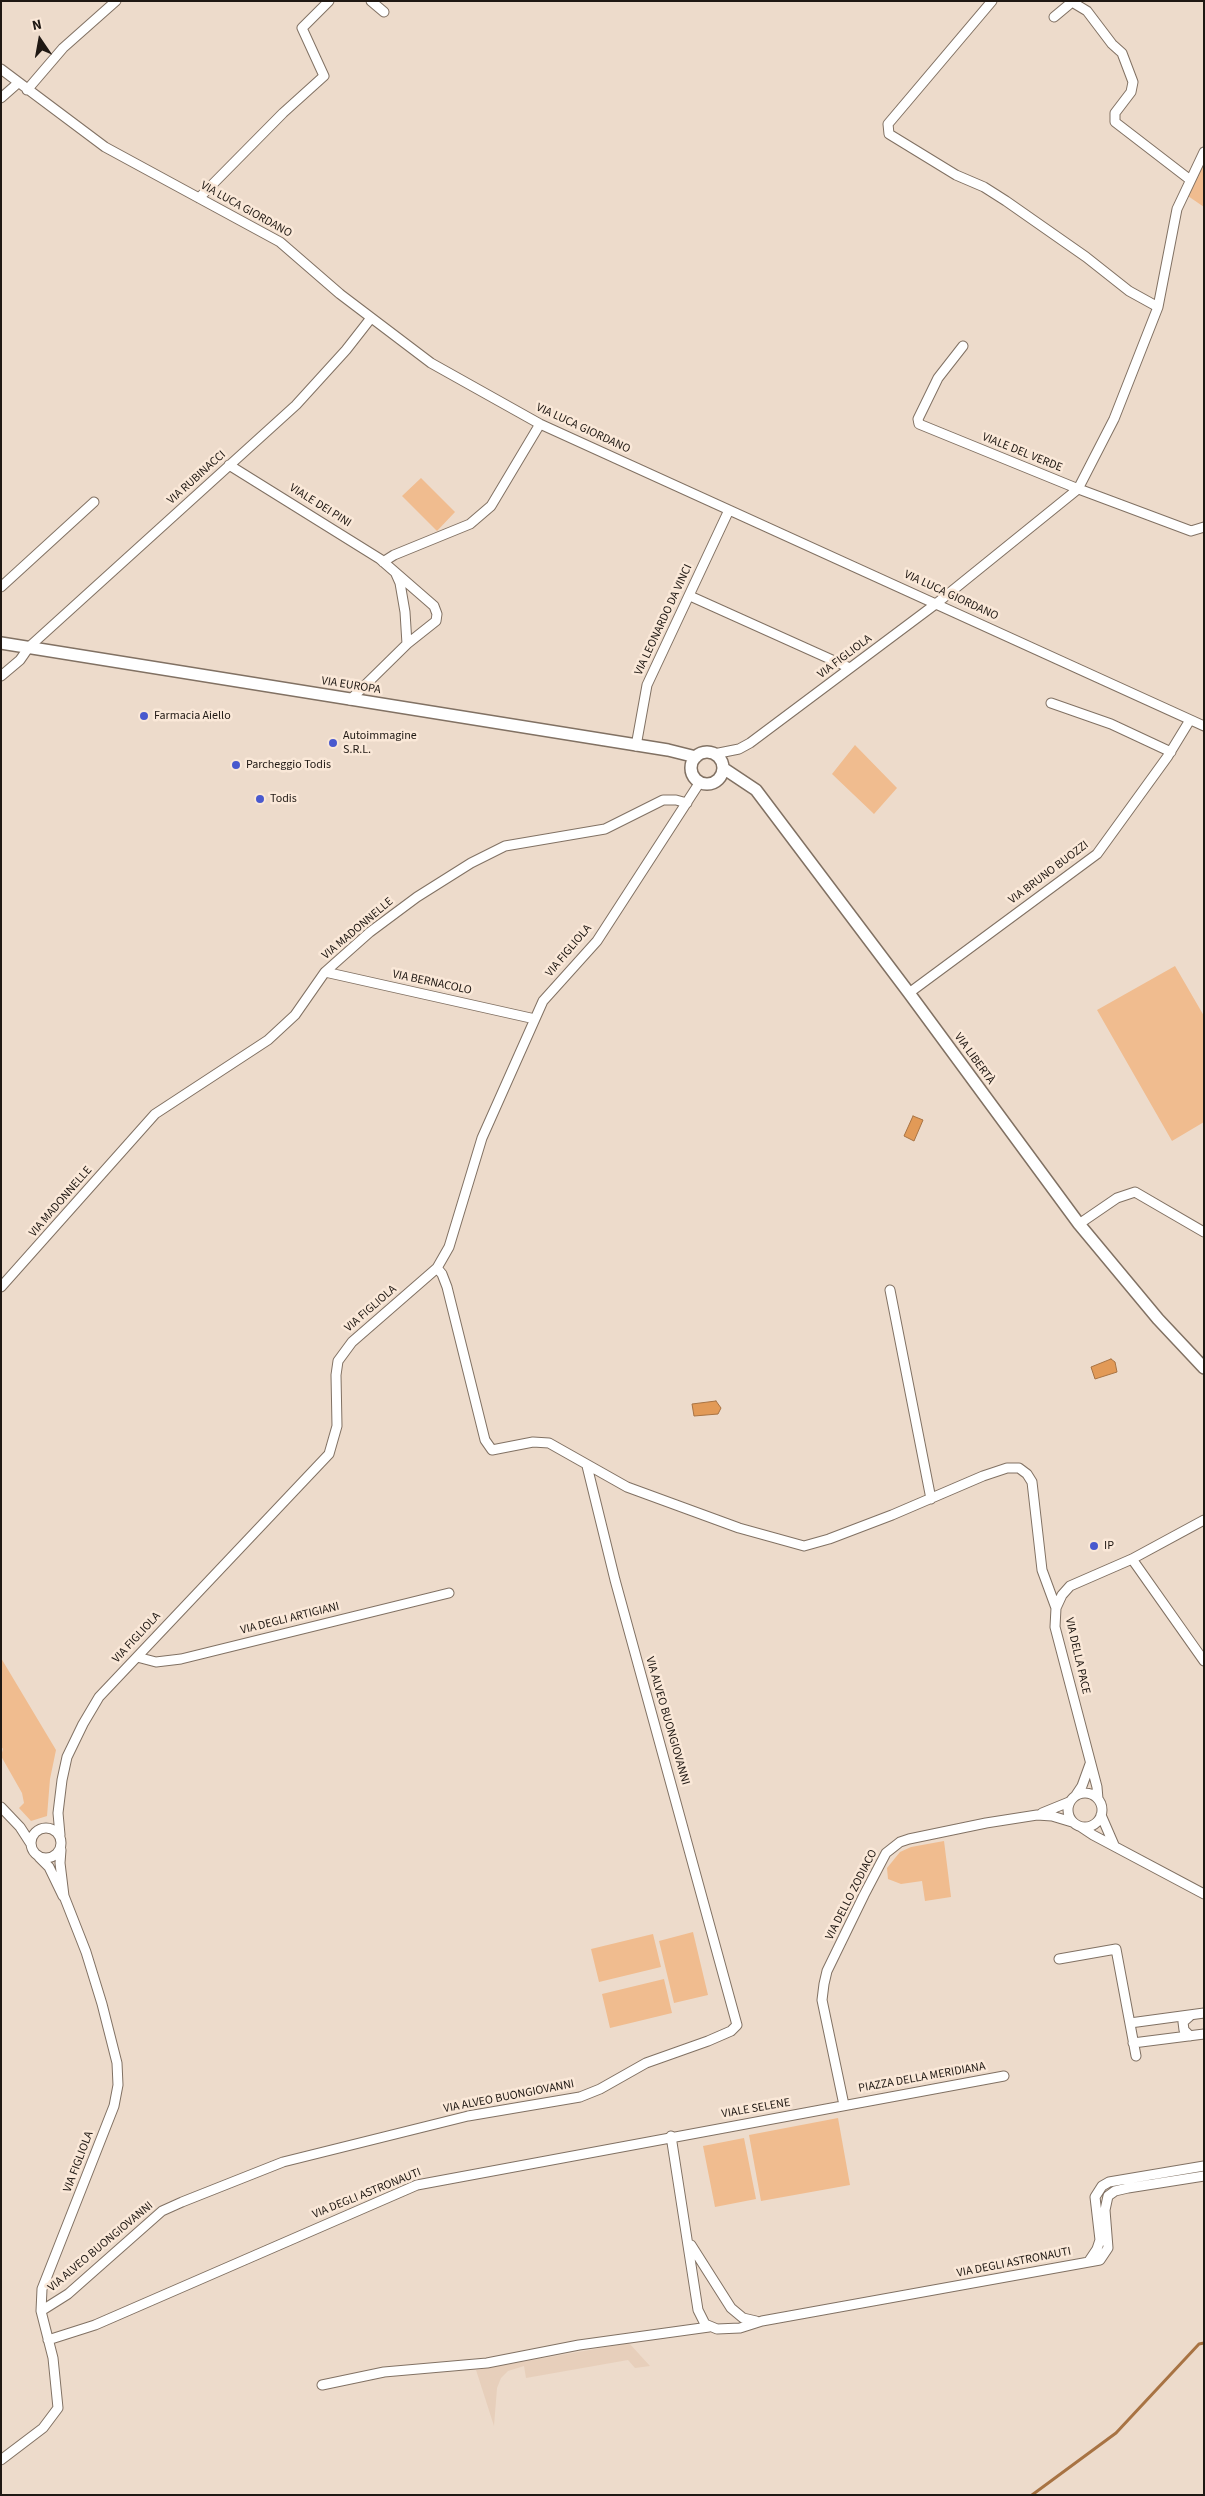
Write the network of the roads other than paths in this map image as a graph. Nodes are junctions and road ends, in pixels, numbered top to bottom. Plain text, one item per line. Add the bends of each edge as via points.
1 (116, 1) edge
2 (329, 1) edge
3 (371, 1) edge
4 (992, 1) edge
5 (384, 12) dead end
6 (1054, 17) dead end
7 (1, 69) edge
8 (18, 83) junction
9 (27, 90) junction
10 (1, 98) edge
11 (1204, 152) edge
12 (1189, 179) junction
13 (199, 198) junction
14 (1158, 307) junction
15 (371, 318) junction
16 (963, 346) dead end
17 (540, 424) junction
18 (229, 466) junction
19 (1078, 489) junction
20 (94, 502) dead end
21 (729, 510) junction
22 (1204, 528) edge
23 (1191, 531) junction
24 (1204, 532) edge
25 (383, 562) junction
26 (395, 571) junction
27 (1, 587) edge
28 (690, 596) junction
29 (937, 603) junction
30 (1, 643) edge
31 (407, 644) junction
32 (29, 647) junction
33 (850, 668) junction
34 (1, 676) edge
35 (350, 700) junction
36 (1051, 703) dead end
37 (1190, 720) junction
38 (1204, 726) edge
39 (636, 746) junction
40 (1171, 752) junction
41 (714, 754) junction
42 (696, 757) junction
43 (723, 768) junction
44 (700, 782) junction
45 (687, 803) junction
46 (325, 972) junction
47 (909, 993) junction
48 (535, 1018) junction
49 (1079, 1224) junction
50 (1204, 1232) edge
51 (437, 1268) junction
52 (1, 1286) edge
53 (890, 1290) dead end
54 (1204, 1368) edge
55 (587, 1466) junction
56 (931, 1499) junction
57 (1204, 1520) edge
58 (1132, 1559) junction
59 (449, 1593) dead end
60 (1056, 1608) junction
61 (137, 1657) junction
62 (1204, 1661) edge
63 (1090, 1764) junction
64 (1098, 1798) junction
65 (1072, 1799) junction
66 (1, 1807) edge
67 (58, 1813) junction
68 (1037, 1815) junction
69 (1101, 1815) junction
70 (1072, 1822) junction
71 (1081, 1826) junction
72 (20, 1827) junction
73 (46, 1828) junction
74 (37, 1831) junction
75 (60, 1835) junction
76 (31, 1844) junction
77 (1114, 1845) junction
78 (60, 1850) junction
79 (39, 1857) junction
80 (1204, 1894) edge
81 (64, 1896) junction
82 (1059, 1959) dead end
83 (1204, 2013) edge
84 (1192, 2014) junction
85 (1130, 2023) junction
86 (1204, 2034) edge
87 (1190, 2036) junction
88 (1134, 2044) junction
89 (1136, 2056) dead end
90 (1004, 2076) dead end
91 (844, 2105) junction
92 (671, 2136) junction
93 (1204, 2166) edge
94 (1204, 2176) edge
95 (688, 2238) junction
96 (1089, 2261) junction
97 (41, 2311) junction
98 (762, 2321) junction
99 (709, 2327) junction
100 (48, 2340) junction
101 (322, 2385) dead end
102 (1, 2460) edge

1 - 9 street via 63,48
2 - 13 street via 302,28 324,76
3 - 5 street
4 - 14 street via 888,124 889,134 1006,202 1086,256 1129,291
6 - 12 street via 1072,2 1087,11 1122,53 1133,82 1131,92 1115,113 1115,122
7 - 8 street, VIA LUCA GIORDANO
8 - 9 street, VIA LUCA GIORDANO
8 - 10 street
9 - 13 street, VIA LUCA GIORDANO via 104,146
11 - 12 street
12 - 14 street via 1177,209
13 - 15 street, VIA LUCA GIORDANO via 280,242
14 - 19 street via 1114,419
15 - 17 street, VIA LUCA GIORDANO via 431,363
15 - 18 street, VIA RUBINACCI via 296,405
16 - 19 street, VIALE DEL VERDE via 938,378 918,424
17 - 21 street, VIA LUCA GIORDANO
17 - 25 street via 491,506 470,524
18 - 25 street, VIALE DEI PINI via 318,518
18 - 32 street, VIA RUBINACCI
19 - 23 street, VIALE DEL VERDE
19 - 29 street, VIA FIGLIOLA
20 - 27 street
21 - 28 street, VIA LEONARDO DA VINCI
21 - 29 street, VIA LUCA GIORDANO
22 - 23 street
23 - 24 street, VIALE DEL VERDE
25 - 26 street, VIALE DEI PINI
26 - 31 street via 405,612
26 - 31 street, VIALE DEI PINI via 434,606 437,614 436,620
28 - 33 street
28 - 39 street, VIA LEONARDO DA VINCI via 647,685
29 - 33 street, VIA FIGLIOLA
29 - 37 street, VIA LUCA GIORDANO
30 - 32 street, VIA EUROPA
31 - 35 street, VIALE DEI PINI
32 - 34 street, VIA RUBINACCI via 20,660
32 - 35 street, VIA EUROPA
33 - 41 street, VIA FIGLIOLA via 750,743
35 - 39 street, VIA EUROPA
36 - 40 street via 1111,724
37 - 38 street, VIA LUCA GIORDANO
37 - 40 street, VIA BRUNO BUOZZI
39 - 42 street, VIA EUROPA
40 - 47 street, VIA BRUNO BUOZZI via 1097,854
41 - 42 street via 704,752
41 - 43 street via 721,759
42 - 44 street via 692,771
43 - 44 street via 716,782
43 - 47 street, VIA LIBERTÀ via 756,790
44 - 45 street, VIA FIGLIOLA
45 - 46 street, VIA MADONNELLE via 663,800 605,830 505,846 470,863 417,896
45 - 48 street, VIA FIGLIOLA via 597,941 543,1001
46 - 48 street, VIA BERNACOLO
46 - 52 street, VIA MADONNELLE via 295,1016 268,1040 156,1114
47 - 49 street, VIA LIBERTÀ
48 - 51 street, VIA FIGLIOLA via 482,1138 449,1247
49 - 50 street via 1117,1198 1135,1192
49 - 54 street, VIA LIBERTÀ via 1158,1319
51 - 55 street via 446,1287 488,1447 492,1450 543,1441
51 - 61 street, VIA FIGLIOLA via 352,1342 341,1356 336,1375 337,1426 329,1454
53 - 56 street
55 - 56 street via 658,1500 804,1546
55 - 97 street, VIA ALVEO BUONGIOVANNI via 615,1580 737,2025 708,2041 646,2063 600,2089 580,2096 468,2116 283,2162 182,2202 162,2211 68,2294
56 - 60 street via 1006,1468 1019,1468 1027,1474 1032,1482 1042,1570
57 - 58 street, VIA DELLA PACE
58 - 60 street, VIA DELLA PACE via 1070,1586
58 - 62 street
59 - 61 street, VIA DEGLI ARTIGIANI via 181,1659 156,1662
60 - 63 street, VIA DELLA PACE via 1055,1627
61 - 67 street, VIA FIGLIOLA via 99,1697 83,1724 67,1757
63 - 64 street, VIA DELLA PACE
63 - 65 street via 1082,1786
64 - 65 street via 1089,1794
64 - 69 street, VIA DELLA PACE
65 - 68 street
65 - 70 street via 1068,1812
66 - 72 street
67 - 73 street
67 - 75 street, VIA FIGLIOLA
68 - 70 street, VIA DELLO ZODIACO
68 - 91 street, VIA DELLO ZODIACO via 909,1839 893,1847 883,1858 827,1971 824,1984 822,2000
69 - 71 street via 1091,1826
69 - 77 street, VIA DELLA PACE
70 - 71 street
71 - 77 street via 1093,1836
72 - 74 street
72 - 76 street
73 - 74 street
73 - 75 street
74 - 76 street
75 - 78 street
76 - 79 street
77 - 80 street
78 - 79 street via 53,1857
78 - 81 street, VIA FIGLIOLA
79 - 81 street via 49,1867
81 - 97 street, VIA FIGLIOLA via 102,2004 117,2063 118,2085 110,2115 42,2289
82 - 85 street via 1116,1949
83 - 84 street
84 - 85 street
84 - 87 street via 1183,2022 1184,2030
85 - 88 street
86 - 87 street
87 - 88 street
88 - 89 street
90 - 91 street, PIAZZA DELLA MERIDIANA
91 - 92 street, VIALE SELENE
92 - 95 street, VIA DEGLI ASTRONAUTI
92 - 100 street, VIA DEGLI ASTRONAUTI via 417,2185 95,2325
93 - 96 street, VIA DEGLI ASTRONAUTI via 1109,2182 1102,2186 1095,2198 1100,2240
94 - 96 street via 1128,2188 1108,2196 1105,2210 1108,2248 1100,2260
95 - 98 street, VIA DEGLI ASTRONAUTI via 701,2264 731,2308 743,2318
95 - 99 street, VIA DEGLI ASTRONAUTI via 698,2310
96 - 98 street, VIA DEGLI ASTRONAUTI
97 - 100 street, VIA FIGLIOLA
98 - 99 street, VIA DEGLI ASTRONAUTI via 740,2328
99 - 101 street via 579,2345 487,2363 384,2372
100 - 102 street, VIA FIGLIOLA via 58,2408 43,2428

